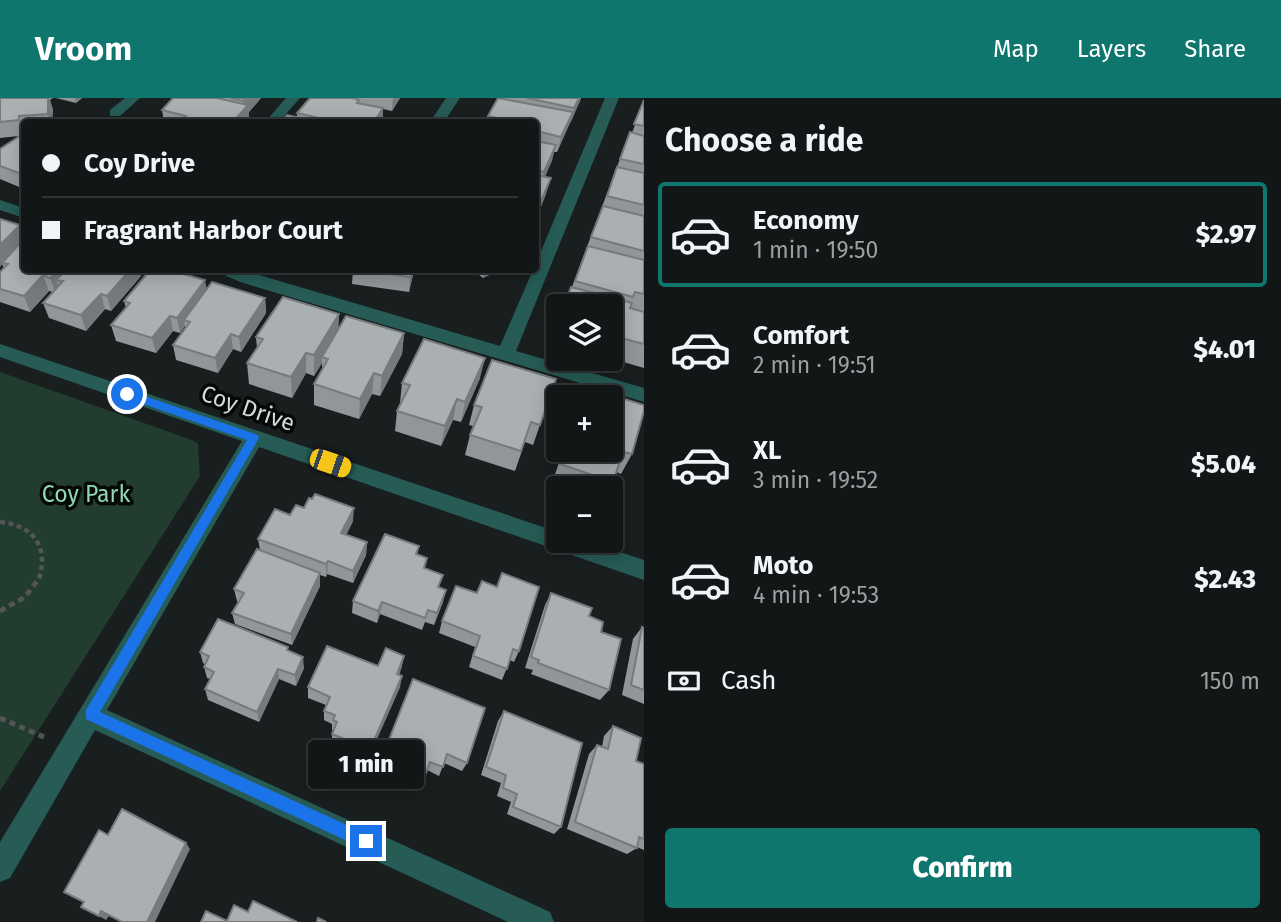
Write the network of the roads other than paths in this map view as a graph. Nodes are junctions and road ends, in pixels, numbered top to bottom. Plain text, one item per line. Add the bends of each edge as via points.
1 (132, 98) edge
2 (293, 98) edge
3 (453, 98) edge
4 (612, 98) edge
5 (116, 113) dead end
6 (275, 119) edge
7 (439, 119) edge
8 (0, 205) edge
9 (21, 212) edge
10 (235, 273) edge
11 (0, 350) edge
12 (506, 354) junction
13 (644, 395) edge
14 (254, 438) junction
15 (546, 537) edge
16 (594, 553) edge
17 (644, 570) edge
18 (91, 715) junction
19 (0, 868) edge
20 (540, 922) edge

1 - 5 street
2 - 6 street
3 - 7 street
4 - 12 street
8 - 9 street
10 - 12 street
11 - 14 street, Coy Drive
12 - 13 street
14 - 15 street, Coy Drive
14 - 18 street
16 - 17 street, Coy Drive
18 - 19 street
18 - 20 street

